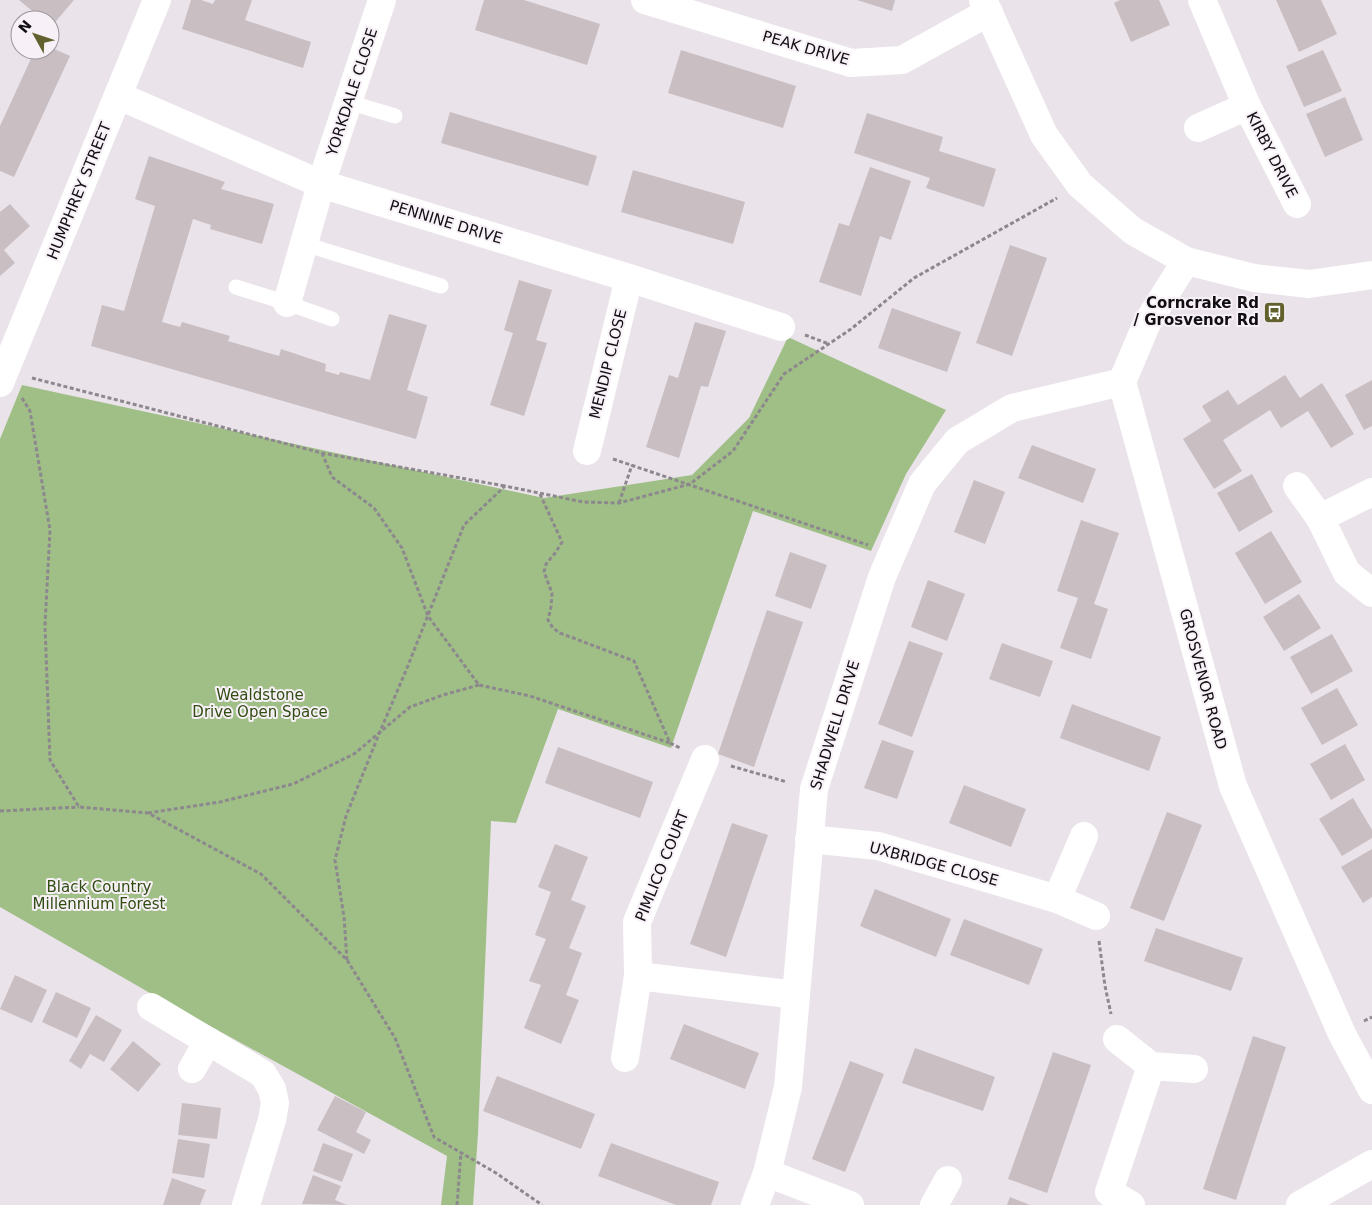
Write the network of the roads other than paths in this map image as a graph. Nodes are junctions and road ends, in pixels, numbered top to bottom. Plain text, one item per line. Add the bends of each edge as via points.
1 (157, 0) edge
2 (382, 0) edge
3 (645, 0) edge
4 (1202, 0) edge
5 (986, 6) edge
6 (119, 96) junction
7 (348, 102) junction
8 (1248, 106) junction
9 (395, 116) dead end
10 (1198, 128) dead end
11 (322, 184) junction
12 (1297, 204) dead end
13 (304, 244) junction
14 (1186, 261) junction
15 (1372, 274) edge
16 (629, 278) junction
17 (441, 286) dead end
18 (236, 287) dead end
19 (287, 303) junction
20 (332, 319) dead end
21 (781, 327) dead end
22 (2, 377) edge
23 (1122, 382) junction
24 (587, 451) road end
25 (1297, 486) dead end
26 (1372, 492) edge
27 (1320, 518) junction
28 (1372, 593) edge
29 (705, 759) road end
30 (1084, 836) dead end
31 (809, 839) junction
32 (1058, 899) junction
33 (1096, 916) road end
34 (638, 976) junction
35 (796, 996) junction
36 (151, 1007) dead end
37 (1117, 1039) road end
38 (208, 1041) junction
39 (625, 1058) dead end
40 (1150, 1066) junction
41 (192, 1069) dead end
42 (1194, 1069) dead end
43 (1372, 1090) edge
44 (1372, 1164) edge
45 (767, 1173) junction
46 (948, 1180) dead end
47 (246, 1205) edge
48 (755, 1205) edge
49 (850, 1205) edge
50 (934, 1205) edge
51 (1131, 1205) edge
52 (1300, 1205) edge

1 - 6 street, HUMPHREY STREET
2 - 7 street, YORKDALE CLOSE
3 - 5 street, PEAK DRIVE via 851,63 902,60
4 - 8 street, KIRBY DRIVE
5 - 14 street via 1044,135 1080,185 1133,231
6 - 11 street, PENNINE DRIVE
6 - 22 street, HUMPHREY STREET
7 - 9 lane
7 - 11 street, YORKDALE CLOSE
8 - 10 street, KIRBY DRIVE
8 - 12 street, KIRBY DRIVE
11 - 13 street, YORKDALE CLOSE
11 - 16 street, PENNINE DRIVE
13 - 17 lane
13 - 19 street, YORKDALE CLOSE
14 - 15 street via 1254,278 1309,284
14 - 23 street via 1147,323
16 - 21 street, PENNINE DRIVE
16 - 24 street, MENDIP CLOSE
18 - 19 lane
19 - 20 lane
23 - 31 street, SHADWELL DRIVE via 1012,408 957,442 922,484 882,577 814,789
23 - 43 street, GROSVENOR ROAD via 1233,786 1342,1034
25 - 27 street
26 - 27 street
27 - 28 street via 1347,573
29 - 34 street, PIMLICO COURT via 637,922
30 - 32 street
31 - 32 street, UXBRIDGE CLOSE via 878,846
31 - 35 street, SHADWELL DRIVE
32 - 33 street, UXBRIDGE CLOSE
34 - 35 street
34 - 39 street, PIMLICO COURT
35 - 45 street, SHADWELL DRIVE via 788,1087
36 - 38 street
37 - 40 street
38 - 41 street
38 - 47 street via 263,1074 272,1089 275,1103 272,1120
40 - 42 street
40 - 51 street via 1109,1192
44 - 52 street
45 - 48 street, SHADWELL DRIVE
45 - 49 street
46 - 50 street

